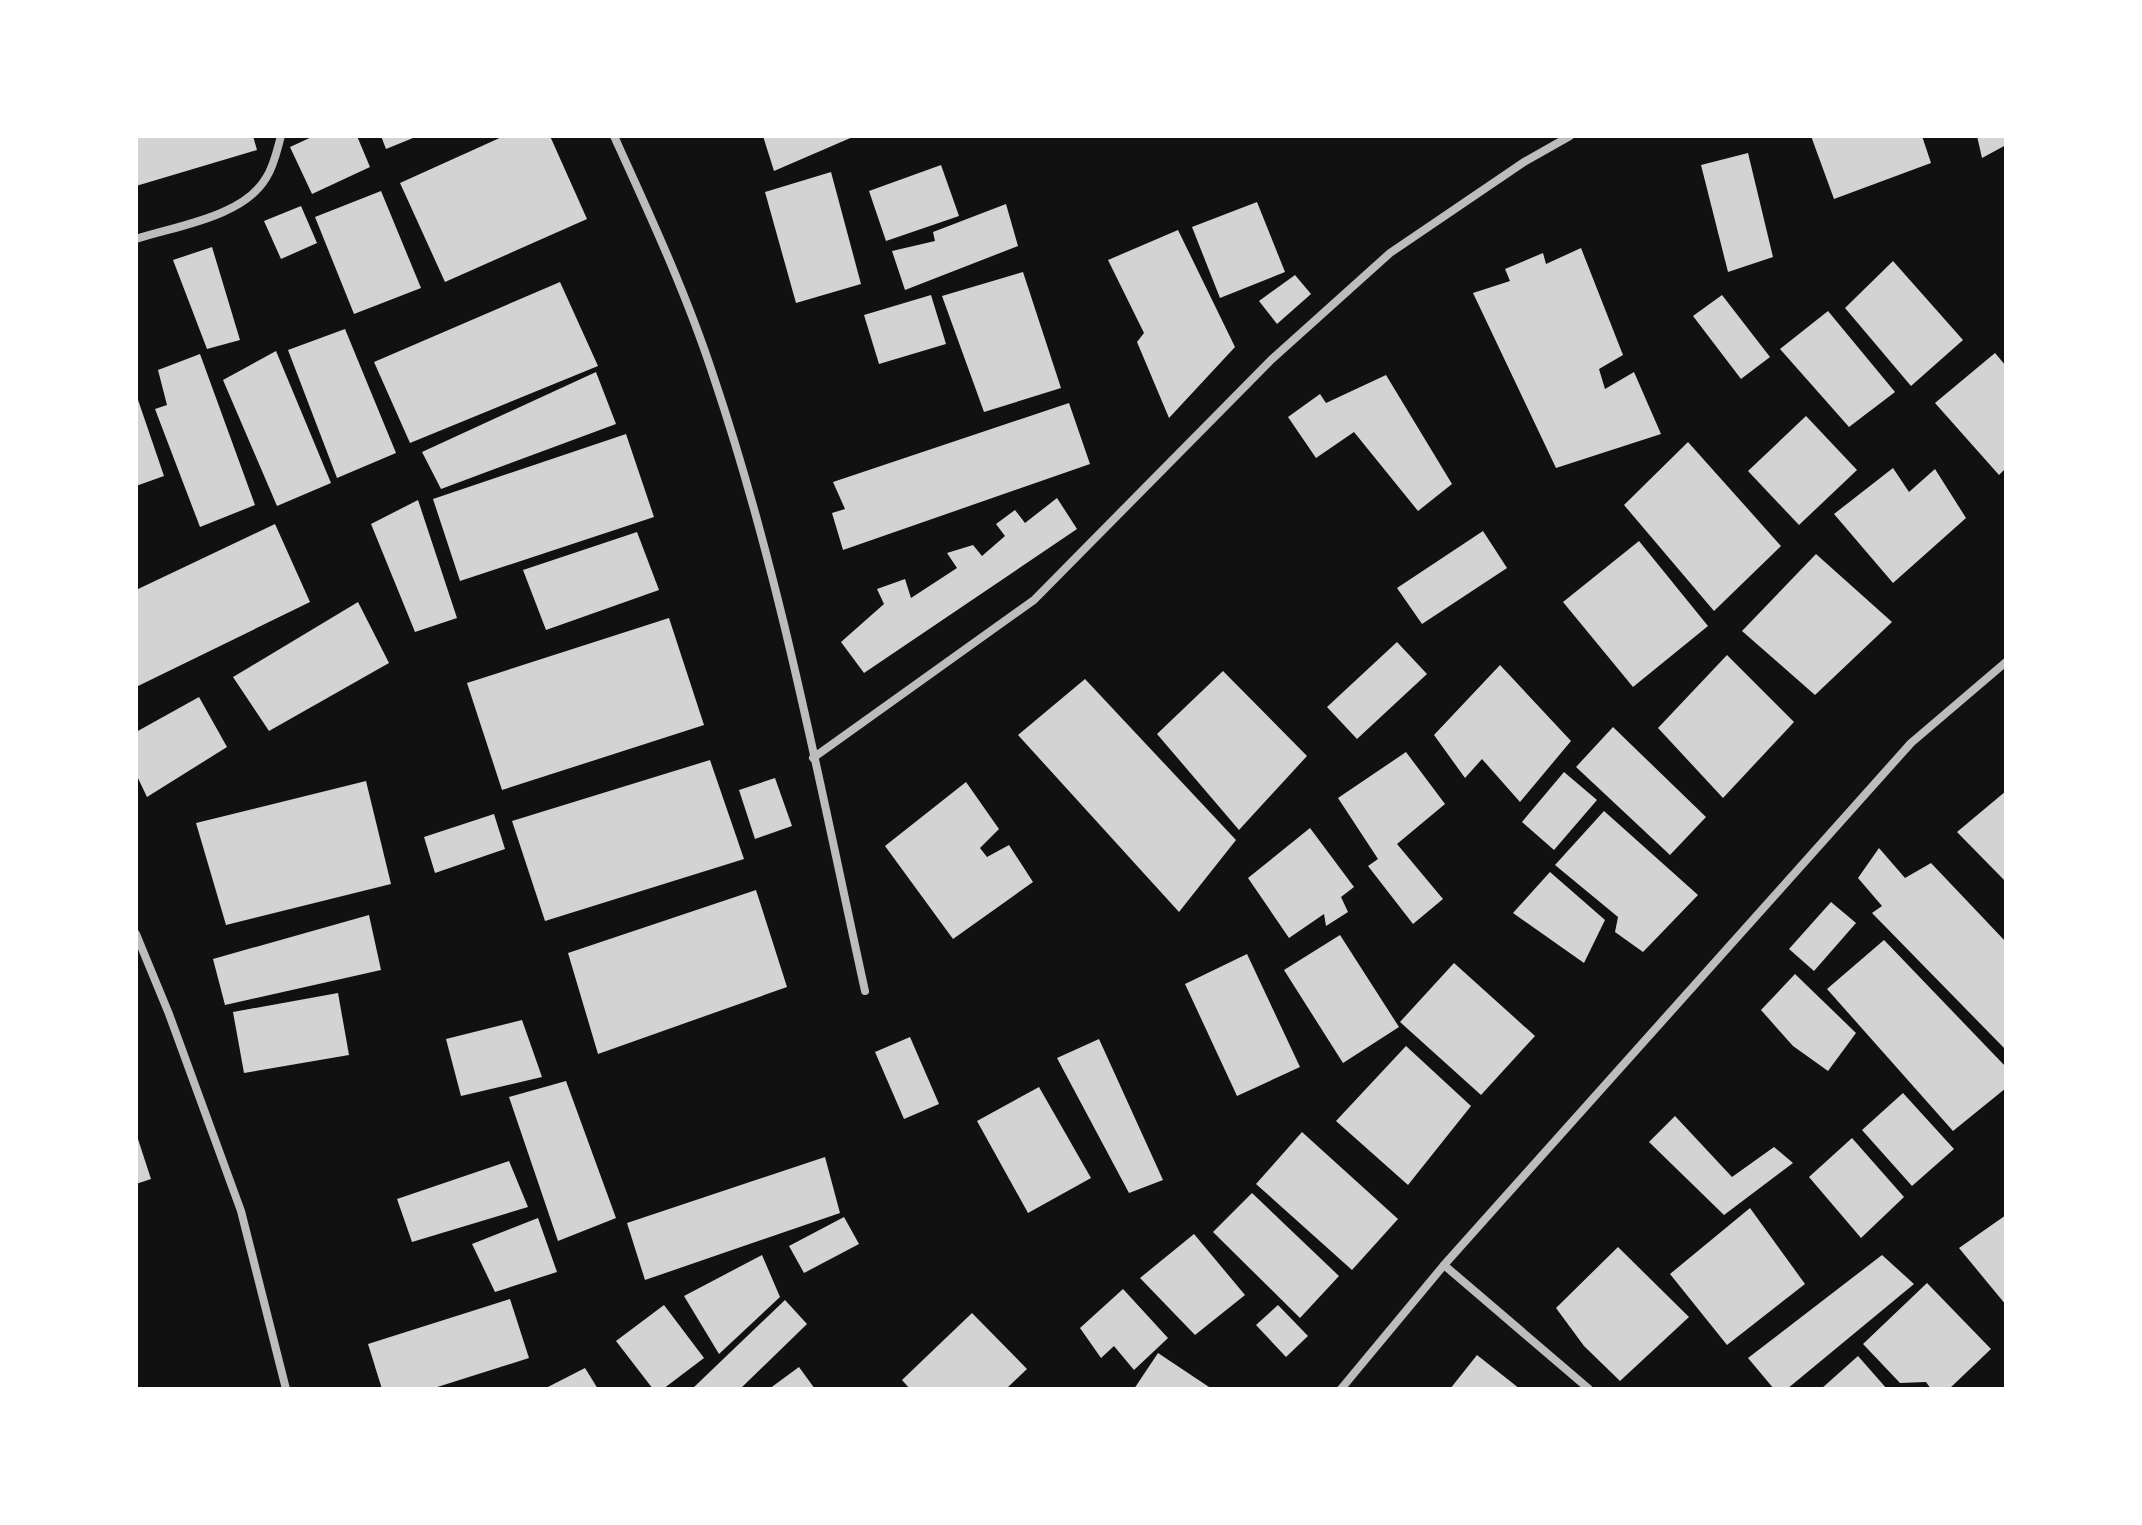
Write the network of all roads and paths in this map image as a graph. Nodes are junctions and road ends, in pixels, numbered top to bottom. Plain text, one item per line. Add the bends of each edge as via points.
1 (281, 136) edge
2 (614, 136) edge
3 (1570, 136) edge
4 (136, 239) edge
5 (2006, 662) edge
6 (813, 758) junction
7 (136, 934) edge
8 (865, 991) dead end
9 (1444, 1265) junction
10 (286, 1389) edge
11 (1341, 1389) edge
12 (1589, 1389) edge

1 - 4 street via 267,177 255,192 224,211
2 - 6 street via 714,376 754,503
3 - 6 street via 1390,253 1271,360 1034,600
5 - 9 street via 1911,743
6 - 8 street
7 - 10 street via 241,1211
9 - 11 street
9 - 12 street

